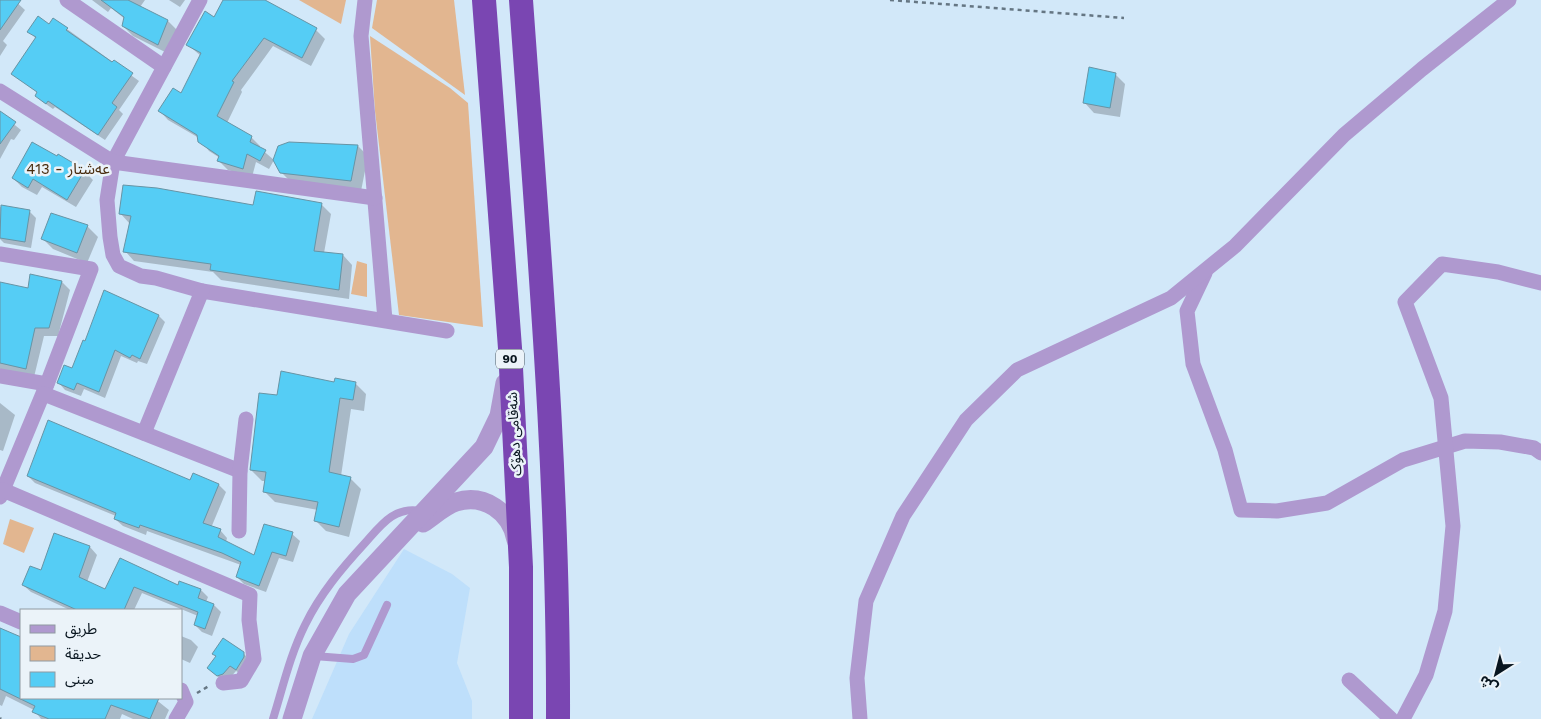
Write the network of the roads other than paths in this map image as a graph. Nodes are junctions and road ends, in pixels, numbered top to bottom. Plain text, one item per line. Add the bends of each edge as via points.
1 (67, 0) edge
2 (200, 0) edge
3 (365, 0) edge
4 (484, 0) edge
5 (521, 0) edge
6 (1509, 0) edge
7 (164, 67) junction
8 (0, 91) edge
9 (113, 162) junction
10 (375, 198) junction
11 (0, 254) edge
12 (1208, 268) junction
13 (1541, 283) edge
14 (202, 291) junction
15 (385, 320) junction
16 (446, 331) dead end
17 (510, 348) junction
18 (0, 376) edge
19 (46, 389) junction
20 (246, 419) dead end
21 (144, 433) junction
22 (1445, 445) junction
23 (1541, 452) edge
24 (240, 471) junction
25 (1, 493) edge
26 (423, 512) junction
27 (239, 531) dead end
28 (390, 546) junction
29 (521, 568) junction
30 (387, 605) dead end
31 (0, 613) edge
32 (20, 622) edge
33 (312, 656) junction
34 (1349, 680) dead end
35 (223, 684) road end
36 (183, 693) edge
37 (176, 719) edge
38 (273, 719) edge
39 (292, 719) edge
40 (521, 719) edge
41 (558, 719) edge
42 (860, 719) edge
43 (1391, 719) edge
44 (1403, 719) edge

1 - 7 street
2 - 7 street
3 - 10 street via 361,36
4 - 17 highway, شەقامی دهۆک / 90
5 - 41 highway via 541,272 558,652
6 - 12 street via 1344,135 1235,246
7 - 9 street
8 - 9 street
9 - 10 street
9 - 14 street via 106,200 113,255 120,266 141,276
10 - 15 street
11 - 19 street via 91,269
12 - 22 street via 1187,311 1193,364 1225,450 1241,510 1277,511 1327,502 1403,460
12 - 42 street via 1171,298 1017,370 966,420 903,516 866,601 857,678
13 - 22 street via 1498,272 1442,264 1405,302 1441,398
14 - 15 street
14 - 21 street
15 - 16 street
17 - 26 street via 501,410 491,435
17 - 29 highway, شەقامی دهۆک / 90
18 - 19 street
19 - 21 street
19 - 25 street
20 - 24 street
21 - 24 street
22 - 23 street via 1464,441 1500,442
22 - 44 street via 1453,526 1445,611 1426,675
24 - 27 street
25 - 35 street via 250,595 249,620 254,659 241,681
26 - 28 street
26 - 38 lane via 405,510 389,517 329,586 296,645
28 - 29 street via 448,506 476,500 492,505 508,520 515,535
28 - 33 street via 347,594
29 - 40 highway, شەقامی دهۆک / 90
30 - 33 lane via 364,655 353,659
31 - 32 street
33 - 39 street
34 - 43 street
36 - 37 street via 185,706

